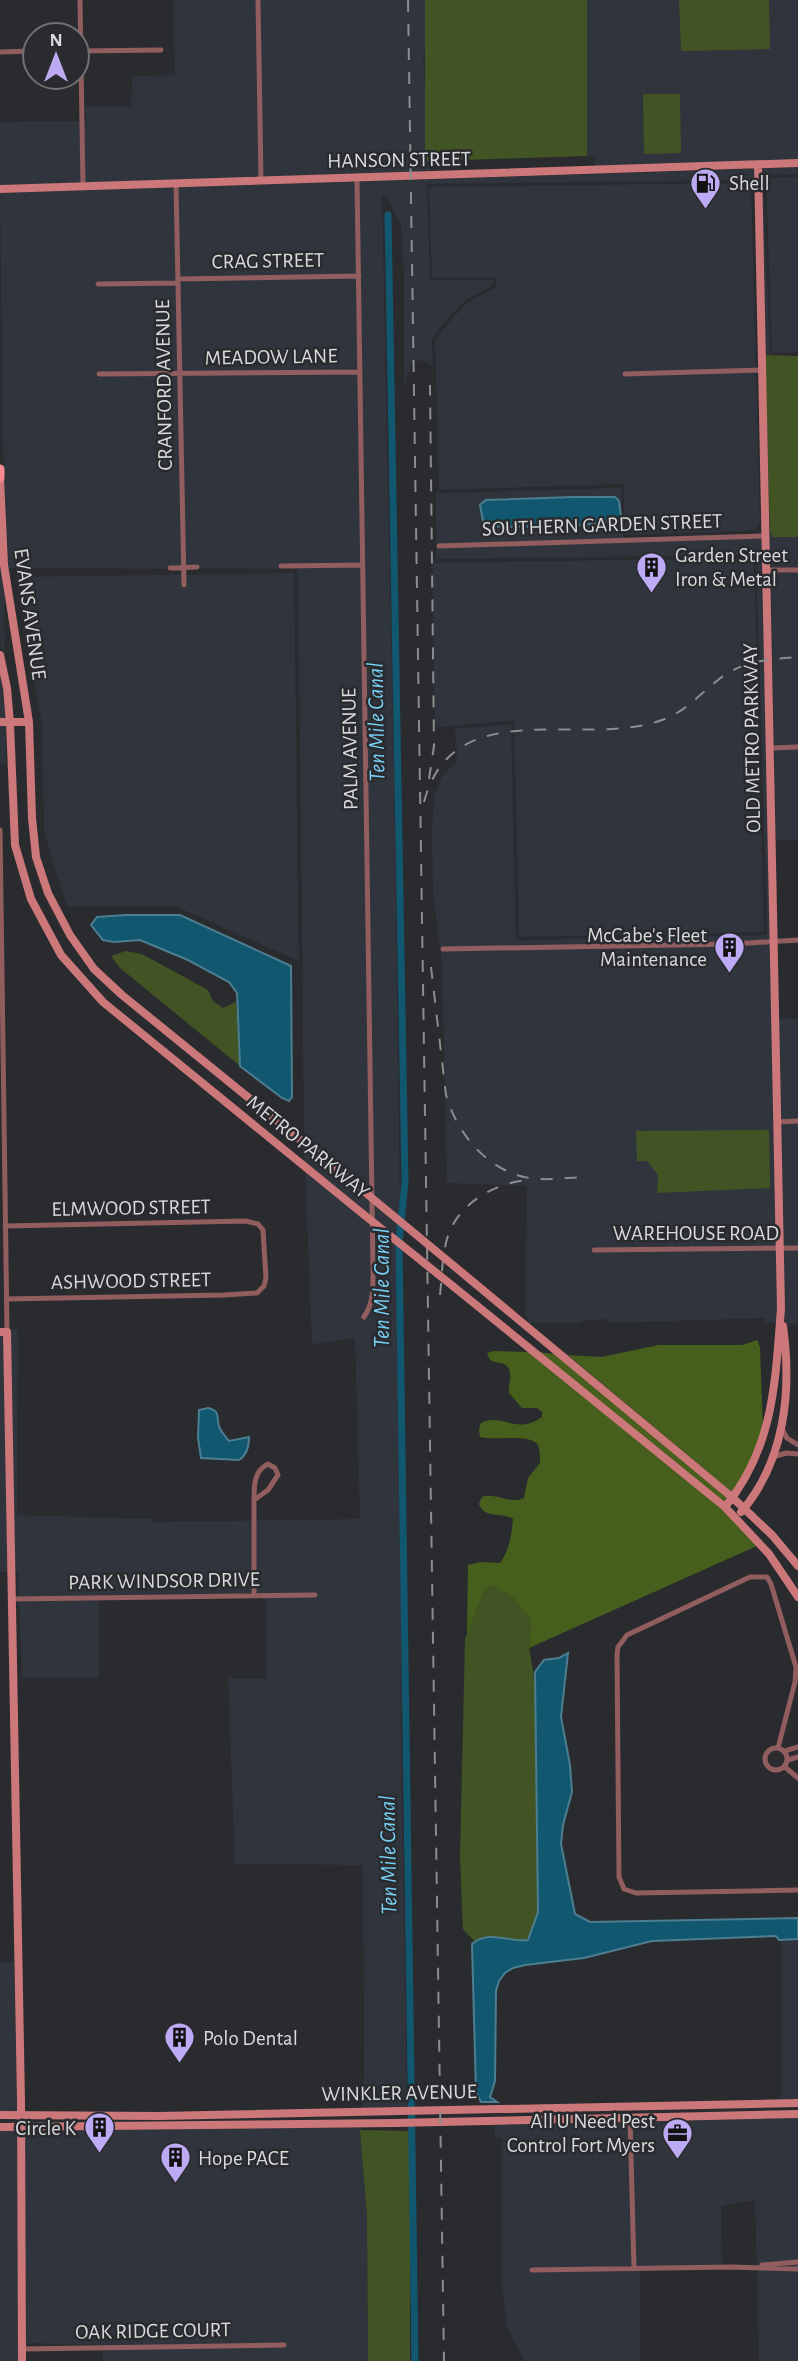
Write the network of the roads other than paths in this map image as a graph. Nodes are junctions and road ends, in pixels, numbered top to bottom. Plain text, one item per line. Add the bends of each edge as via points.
1 (80, 0) edge
2 (258, 0) edge
3 (80, 21) edge
4 (161, 50) dead end
5 (21, 51) edge
6 (91, 51) edge
7 (0, 52) edge
8 (80, 91) edge
9 (798, 163) edge
10 (758, 165) junction
11 (357, 178) junction
12 (261, 180) junction
13 (176, 184) junction
14 (83, 187) junction
15 (0, 189) edge
16 (359, 276) junction
17 (178, 281) junction
18 (98, 284) dead end
19 (762, 370) junction
20 (360, 372) junction
21 (99, 374) dead end
22 (180, 374) junction
23 (625, 374) dead end
24 (0, 469) edge
25 (0, 478) edge
26 (766, 536) junction
27 (439, 546) dead end
28 (363, 565) junction
29 (281, 566) dead end
30 (184, 567) junction
31 (197, 567) dead end
32 (170, 568) dead end
33 (767, 570) junction
34 (798, 570) edge
35 (184, 585) dead end
36 (0, 655) edge
37 (0, 722) edge
38 (29, 722) junction
39 (10, 723) junction
40 (798, 747) edge
41 (770, 748) junction
42 (0, 830) edge
43 (0, 840) edge
44 (1, 918) edge
45 (798, 940) edge
46 (774, 941) junction
47 (443, 949) dead end
48 (1, 995) edge
49 (2, 1072) edge
50 (798, 1121) edge
51 (777, 1122) junction
52 (2, 1148) edge
53 (5, 1226) junction
54 (780, 1248) junction
55 (798, 1248) edge
56 (594, 1250) dead end
57 (257, 1293) joint
58 (6, 1299) junction
59 (781, 1309) junction
60 (364, 1317) dead end
61 (3, 1332) edge
62 (776, 1367) junction
63 (786, 1388) junction
64 (782, 1429) junction
65 (798, 1446) edge
66 (798, 1454) edge
67 (773, 1457) junction
68 (733, 1498) junction
69 (254, 1500) junction
70 (725, 1507) junction
71 (744, 1509) junction
72 (736, 1517) junction
73 (798, 1566) edge
74 (254, 1595) junction
75 (315, 1595) dead end
76 (798, 1597) edge
77 (13, 1599) junction
78 (798, 1747) edge
79 (778, 1748) junction
80 (785, 1751) junction
81 (798, 1757) edge
82 (788, 1760) junction
83 (785, 1767) junction
84 (798, 1778) edge
85 (798, 1890) edge
86 (798, 2103) edge
87 (682, 2105) junction
88 (556, 2108) junction
89 (0, 2115) edge
90 (20, 2115) junction
91 (798, 2115) edge
92 (630, 2118) junction
93 (526, 2121) junction
94 (0, 2127) edge
95 (20, 2127) junction
96 (798, 2262) edge
97 (731, 2267) junction
98 (634, 2268) junction
99 (798, 2269) edge
100 (532, 2270) dead end
101 (284, 2345) dead end
102 (22, 2348) junction
103 (22, 2361) edge

1 - 3 street
2 - 12 street
4 - 6 street
5 - 7 street
8 - 14 street
9 - 10 street, HANSON STREET
10 - 11 street, HANSON STREET
10 - 19 street, OLD METRO PARKWAY
11 - 12 street, HANSON STREET
11 - 16 street, PALM AVENUE
12 - 13 street, HANSON STREET
13 - 14 street, HANSON STREET
13 - 17 street, CRANFORD AVENUE
14 - 15 street, HANSON STREET
16 - 17 street, CRAG STREET
16 - 20 street, PALM AVENUE
17 - 18 street, CRAG STREET
17 - 22 street, CRANFORD AVENUE
19 - 23 street
19 - 26 street, OLD METRO PARKWAY
20 - 22 street, MEADOW LANE
20 - 28 street, PALM AVENUE
21 - 22 street, MEADOW LANE
22 - 30 street, CRANFORD AVENUE
24 - 25 main road, EVANS AVENUE
25 - 38 street, EVANS AVENUE via 4,565
26 - 27 street, SOUTHERN GARDEN STREET
26 - 33 street, OLD METRO PARKWAY
28 - 29 street
28 - 60 street, PALM AVENUE via 373,1270 372,1299
30 - 31 street
30 - 32 street
30 - 35 street, CRANFORD AVENUE
33 - 34 street
33 - 41 street, OLD METRO PARKWAY
36 - 39 street, METRO PARKWAY
37 - 39 street
38 - 39 street
38 - 68 street, METRO PARKWAY, bridge via 36,857 52,903 94,969
39 - 70 street, METRO PARKWAY, bridge via 15,845 31,900 61,955 103,1002
40 - 41 street
41 - 46 street, OLD METRO PARKWAY
42 - 43 street
43 - 44 street
44 - 48 street
45 - 46 street
46 - 47 street
46 - 51 street, OLD METRO PARKWAY
48 - 49 street
49 - 52 street
50 - 51 street
51 - 54 street, OLD METRO PARKWAY
52 - 53 street
53 - 57 street, ELMWOOD STREET via 258,1224 263,1230 266,1271 264,1286
53 - 58 street
54 - 55 street, WAREHOUSE ROAD
54 - 56 street, WAREHOUSE ROAD
54 - 59 street, OLD METRO PARKWAY
57 - 58 street, ASHWOOD STREET
58 - 61 street
59 - 62 street, OLD METRO PARKWAY
59 - 63 street, OLD METRO PARKWAY
61 - 77 street
62 - 63 street via 783,1373
62 - 68 street, OLD METRO PARKWAY via 764,1440
63 - 64 street, OLD METRO PARKWAY
64 - 65 street
64 - 67 street, OLD METRO PARKWAY
66 - 67 street
67 - 71 street, OLD METRO PARKWAY
68 - 70 street, OLD METRO PARKWAY
68 - 71 street, METRO PARKWAY
69 - 69 street via 275,1483 278,1475 268,1464 257,1475
69 - 74 street
70 - 72 street, METRO PARKWAY
71 - 72 street, OLD METRO PARKWAY
71 - 73 street, METRO PARKWAY
72 - 76 street, METRO PARKWAY via 782,1570
74 - 75 street, PARK WINDSOR DRIVE
74 - 77 street, PARK WINDSOR DRIVE
77 - 90 street
78 - 80 street
79 - 80 street
79 - 83 street via 767,1753 766,1763 774,1770
79 - 85 street via 796,1667 767,1577 750,1577 622,1640 617,1654 619,1877 624,1889 636,1893
80 - 82 street
81 - 82 street
82 - 83 street
83 - 84 street
86 - 87 street, WINKLER AVENUE
87 - 88 street, WINKLER AVENUE
87 - 92 street via 641,2110
88 - 90 street, WINKLER AVENUE
88 - 93 street via 549,2115
89 - 90 street, WINKLER AVENUE
90 - 95 street
91 - 92 street, WINKLER AVENUE
92 - 93 street, WINKLER AVENUE
92 - 98 street
93 - 95 street, WINKLER AVENUE
94 - 95 street, WINKLER AVENUE
95 - 102 street
96 - 97 street
97 - 98 street
97 - 99 street
98 - 100 street
101 - 102 street, OAK RIDGE COURT
102 - 103 street

